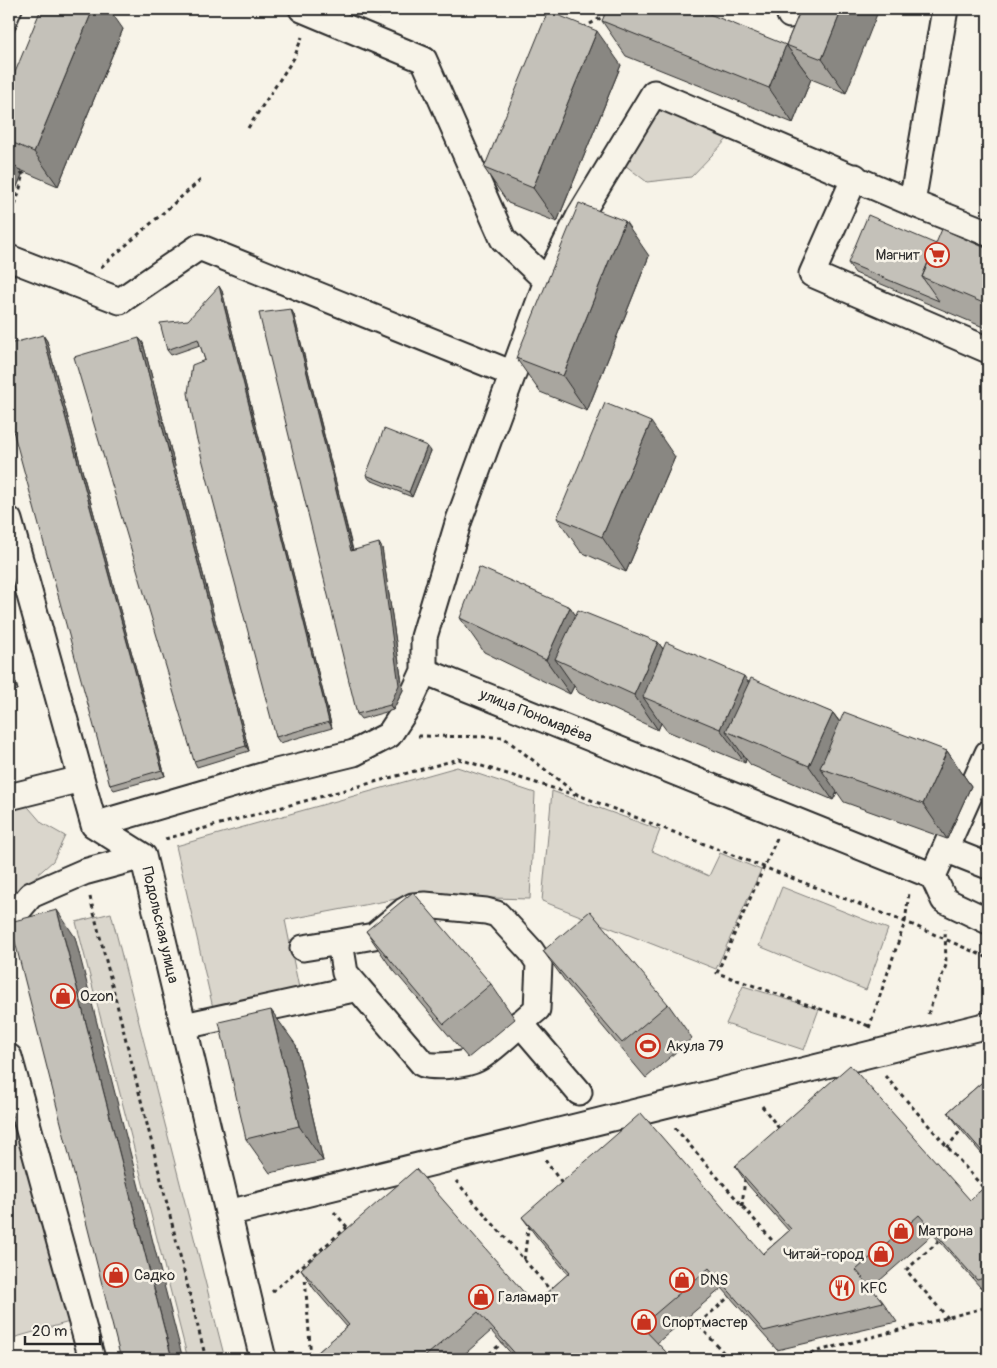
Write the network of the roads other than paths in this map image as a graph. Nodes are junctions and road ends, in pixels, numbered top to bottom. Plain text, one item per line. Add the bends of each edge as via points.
1 (38, 9) edge
2 (302, 9) edge
3 (945, 9) edge
4 (9, 77) edge
5 (855, 177) junction
6 (912, 203) junction
7 (988, 233) edge
8 (9, 258) edge
9 (547, 281) junction
10 (988, 350) edge
11 (513, 374) junction
12 (9, 520) edge
13 (424, 671) junction
14 (988, 753) edge
15 (82, 780) junction
16 (9, 797) edge
17 (94, 824) junction
18 (946, 848) junction
19 (144, 856) junction
20 (988, 866) edge
21 (923, 872) junction
22 (9, 921) edge
23 (988, 921) edge
24 (340, 942) junction
25 (303, 948) dead end
26 (358, 988) junction
27 (520, 1023) junction
28 (988, 1025) edge
29 (184, 1026) junction
30 (9, 1057) edge
31 (579, 1092) dead end
32 (228, 1213) junction
33 (92, 1359) edge
34 (263, 1359) edge

1 - 4 street
2 - 9 street via 424,60 503,239
3 - 6 street
5 - 6 street
5 - 9 street via 654,93 579,217
5 - 10 street via 812,274
6 - 7 street
8 - 11 street via 120,301 199,247
9 - 11 street
11 - 13 street via 459,520 424,637
12 - 15 street
13 - 17 street via 408,706 389,735 354,753
13 - 21 street, улица Пономарёва
14 - 18 street
15 - 16 street
15 - 17 street
17 - 19 street, Подольская улица
18 - 20 street
18 - 21 street
19 - 22 street via 84,872 30,895
19 - 29 street, Подольская улица
21 - 23 street via 944,900
24 - 25 street
24 - 26 street via 345,973
24 - 27 street via 374,936 413,906 486,910 498,914 539,963 537,1008
26 - 27 street via 415,1056 423,1064 432,1066 477,1060
26 - 29 street
27 - 31 street
28 - 32 street
29 - 32 street, Подольская улица
30 - 33 street
32 - 34 street, Подольская улица

